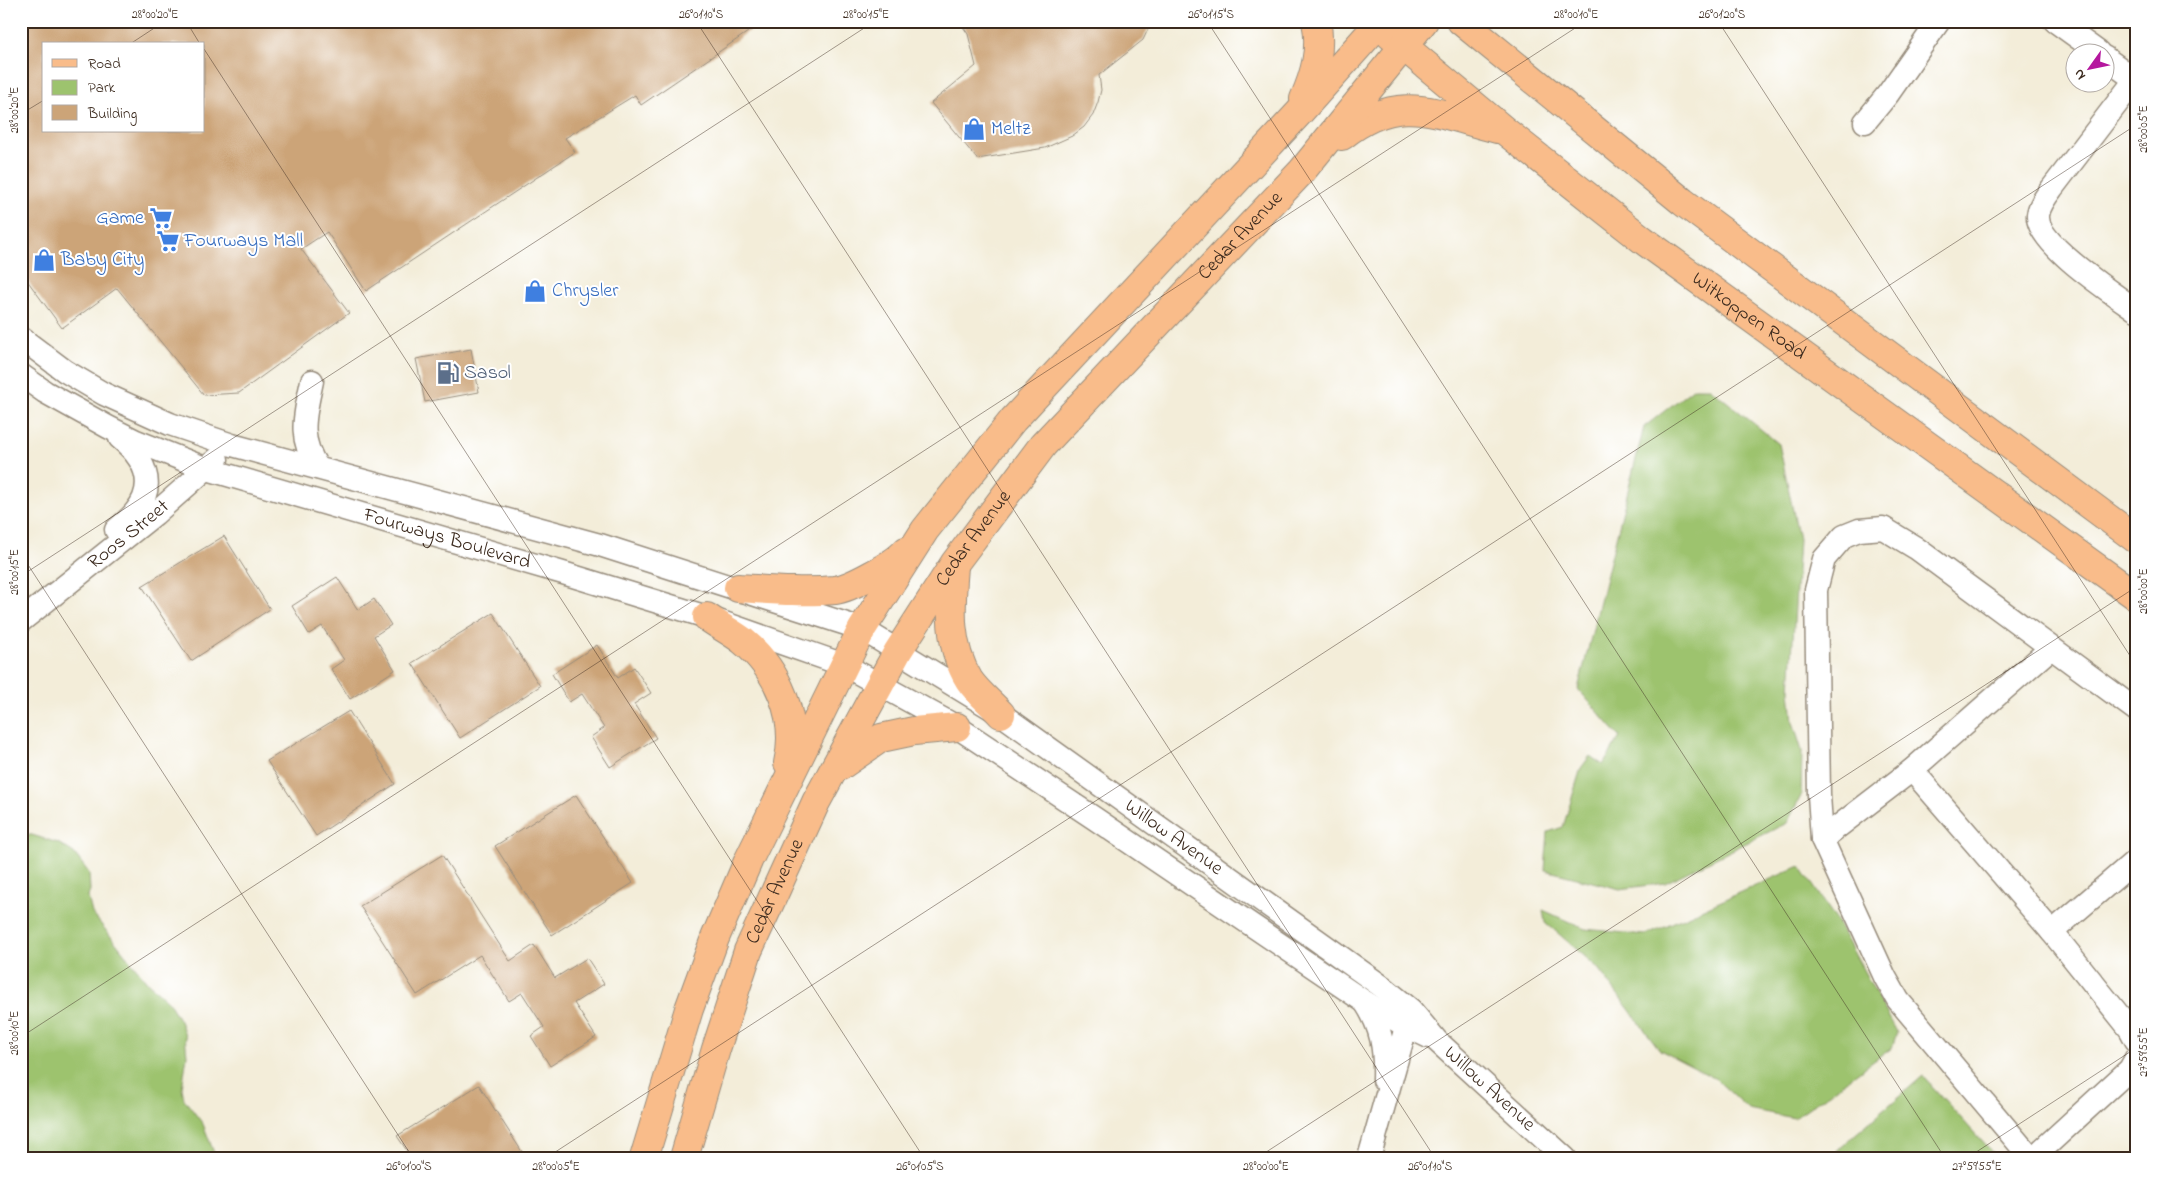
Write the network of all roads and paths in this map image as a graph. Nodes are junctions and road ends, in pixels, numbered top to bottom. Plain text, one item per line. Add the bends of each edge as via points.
1 (1316, 21) edge
2 (1424, 21) edge
3 (1461, 21) edge
4 (1939, 21) edge
5 (2055, 21) edge
6 (1378, 22) edge
7 (2084, 42) edge
8 (1404, 47) junction
9 (2114, 64) edge
10 (2136, 80) edge
11 (1298, 114) junction
12 (1865, 122) dead end
13 (1506, 131) junction
14 (1302, 172) junction
15 (2136, 310) edge
16 (21, 338) edge
17 (21, 375) edge
18 (312, 381) dead end
19 (108, 428) junction
20 (232, 445) junction
21 (318, 468) junction
22 (207, 469) junction
23 (925, 530) junction
24 (2136, 540) edge
25 (100, 558) junction
26 (954, 564) junction
27 (738, 588) junction
28 (2136, 596) edge
29 (707, 617) junction
30 (21, 621) edge
31 (862, 629) junction
32 (2051, 648) junction
33 (898, 651) junction
34 (844, 665) junction
35 (880, 684) junction
36 (2136, 710) edge
37 (1001, 714) junction
38 (958, 728) junction
39 (1912, 770) junction
40 (833, 772) junction
41 (782, 788) junction
42 (1822, 839) junction
43 (2133, 867) edge
44 (2052, 932) junction
45 (1365, 1002) junction
46 (1408, 1018) junction
47 (2136, 1040) edge
48 (2136, 1058) edge
49 (1382, 1113) junction
50 (644, 1158) edge
51 (684, 1158) edge
52 (1370, 1158) edge
53 (1565, 1158) edge
54 (2032, 1158) edge

1 - 11 main road via 1318,50 1315,74
2 - 8 main road, Cedar Avenue
3 - 24 main road via 1684,202
4 - 12 street
5 - 7 street
6 - 8 main road, Witkoppen Road
6 - 11 main road, Cedar Avenue
8 - 13 main road, Witkoppen Road
8 - 14 main road, Cedar Avenue
9 - 10 street
10 - 15 street via 2053,187 2038,214 2042,232 2055,246
11 - 23 main road, Cedar Avenue via 1013,420
13 - 14 main road via 1412,108 1385,111 1355,126
13 - 28 main road, Witkoppen Road via 1643,240
14 - 26 main road, Cedar Avenue via 1043,445
16 - 20 street, Fourways Boulevard via 65,371 104,394 170,424
17 - 19 street, Fourways Boulevard via 44,392
18 - 21 street via 304,417 304,435 308,453
19 - 22 street, Fourways Boulevard
19 - 25 street via 134,449 146,470 148,481 136,512 108,539
20 - 21 street, Fourways Boulevard
20 - 22 street, Roos Street
21 - 27 street, Fourways Boulevard via 600,545
22 - 25 street, Roos Street
22 - 29 street, Fourways Boulevard
23 - 27 main road via 901,556 838,590
23 - 31 main road, Cedar Avenue
25 - 30 street, Roos Street
26 - 33 main road, Cedar Avenue
26 - 37 main road via 952,633 958,656 970,681
27 - 31 street, Fourways Boulevard
29 - 34 street, Fourways Boulevard
29 - 41 main road via 743,641 775,679 785,700 792,736
31 - 33 street, Fourways Boulevard
31 - 34 main road, Cedar Avenue
32 - 36 street
32 - 39 street
32 - 42 street via 1916,548 1883,528 1859,530 1844,536 1824,559 1816,590
33 - 35 main road, Cedar Avenue
33 - 37 street, Willow Avenue
34 - 35 street, Fourways Boulevard
34 - 41 main road, Cedar Avenue
35 - 38 street, Willow Avenue
35 - 40 main road, Cedar Avenue
37 - 46 street, Willow Avenue via 1346,960
38 - 40 main road via 914,731 881,738
38 - 45 street, Willow Avenue
39 - 42 street
39 - 44 street
40 - 51 main road, Cedar Avenue via 748,951
41 - 50 main road, Cedar Avenue via 715,938 689,1009
42 - 54 street via 1898,1000
43 - 44 street
44 - 47 street
45 - 46 street, Willow Avenue
45 - 49 street via 1376,1019 1384,1054
46 - 49 street
46 - 53 street, Willow Avenue
48 - 54 street via 2130,1069
49 - 52 street

